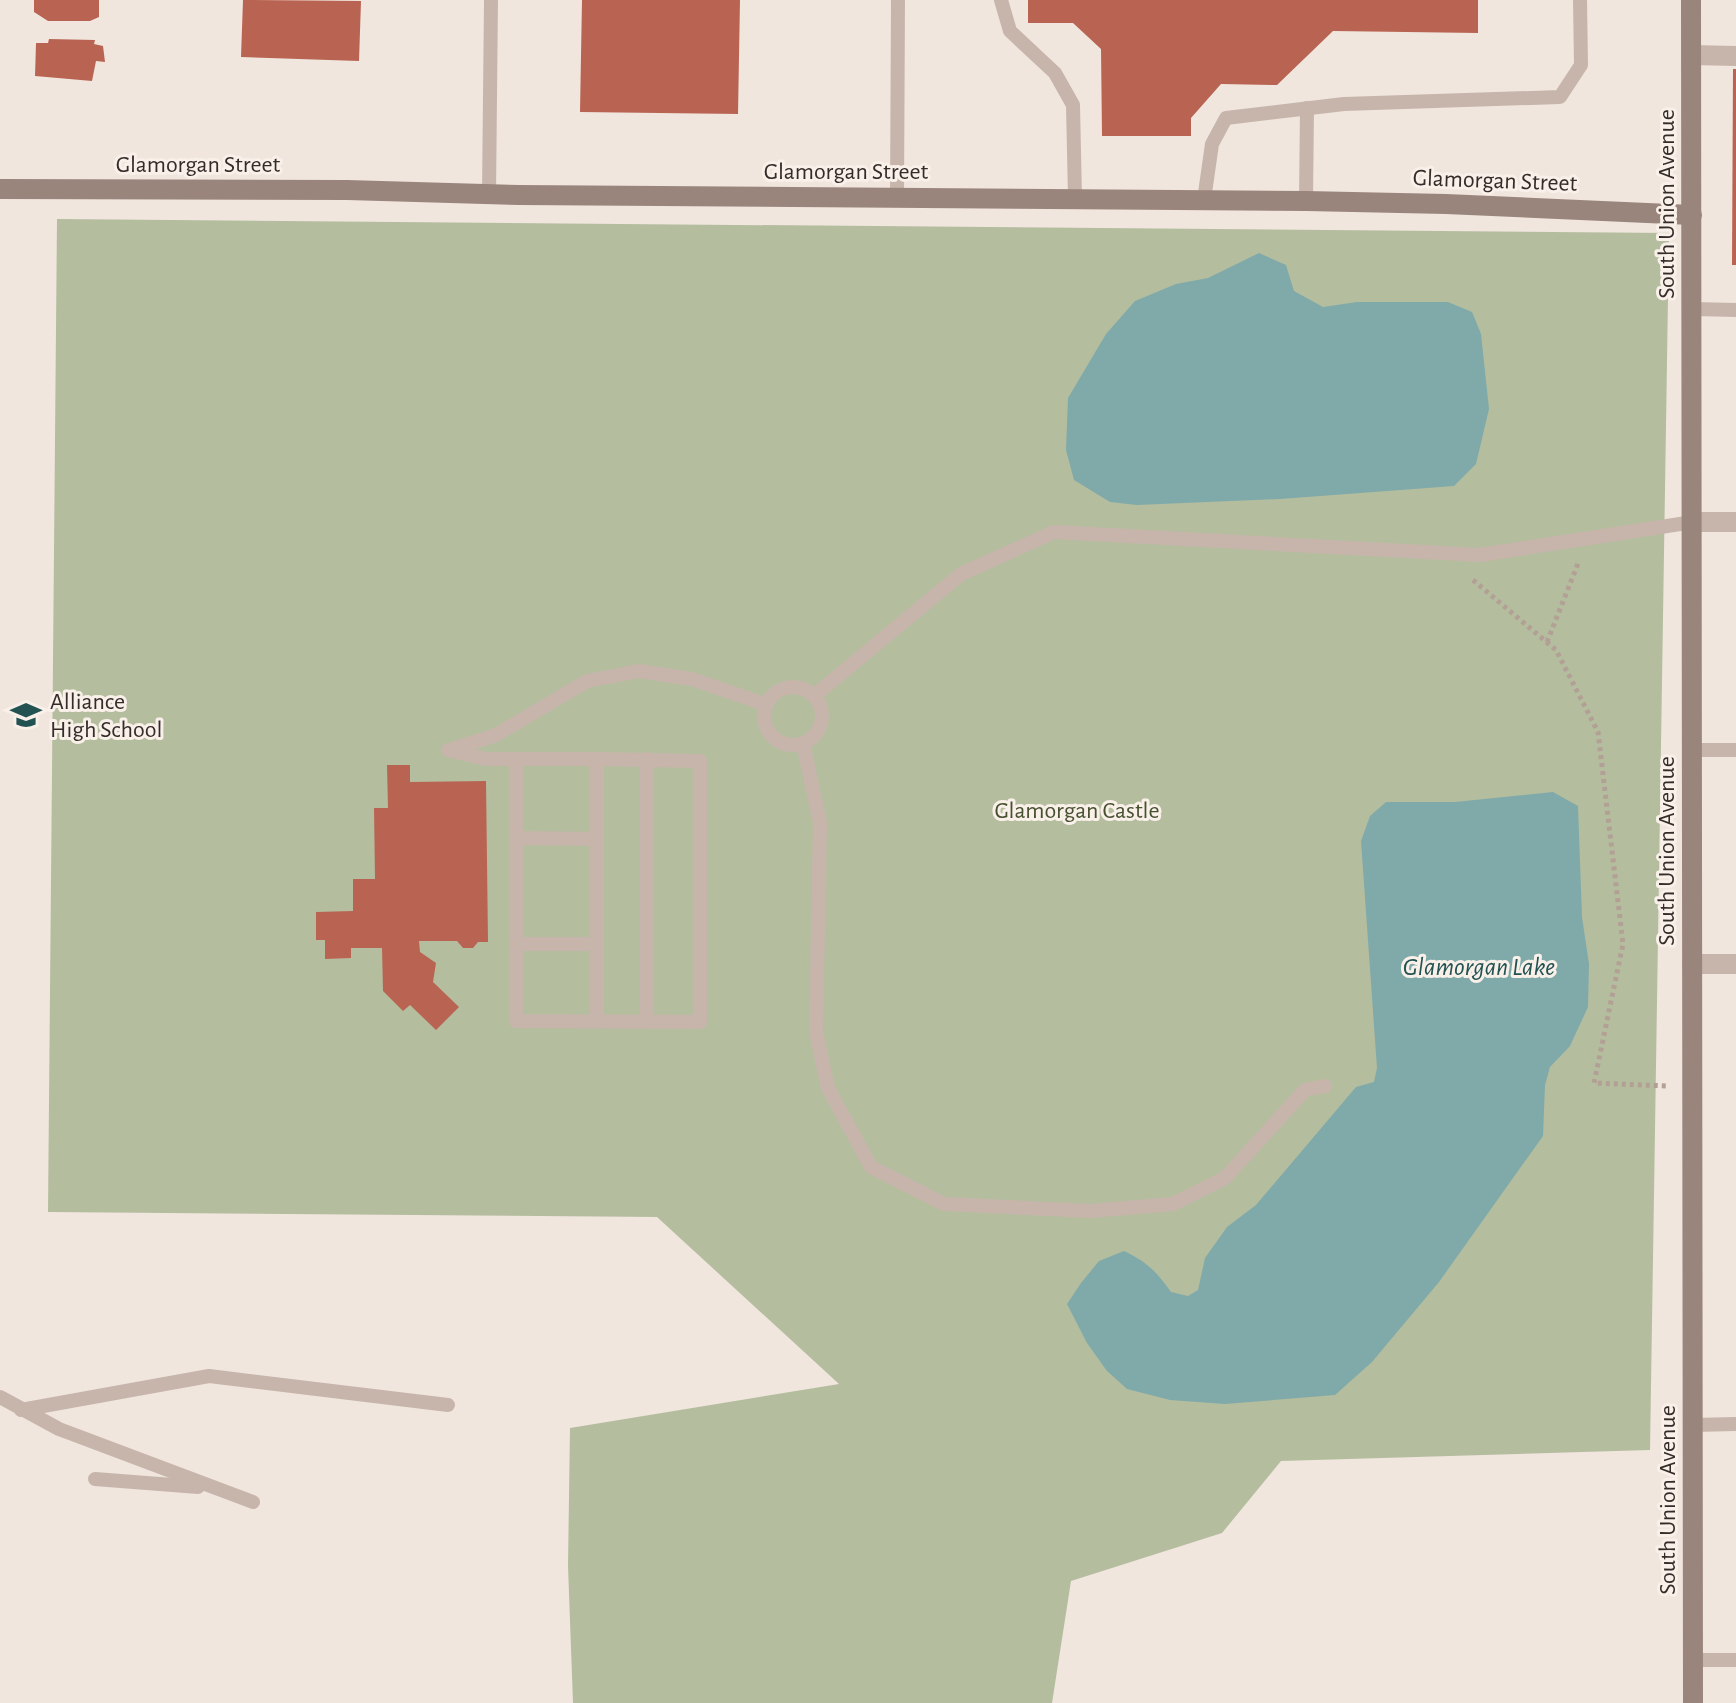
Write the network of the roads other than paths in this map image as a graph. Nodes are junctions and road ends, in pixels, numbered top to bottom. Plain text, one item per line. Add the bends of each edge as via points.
1 (491, 0) edge
2 (898, 0) edge
3 (1001, 0) edge
4 (1580, 0) edge
5 (1691, 0) edge
6 (1691, 55) junction
7 (1736, 56) edge
8 (1307, 108) junction
9 (0, 189) edge
10 (489, 194) junction
11 (897, 197) junction
12 (1075, 198) junction
13 (1204, 200) junction
14 (1306, 201) junction
15 (1692, 215) junction
16 (1693, 309) junction
17 (1736, 310) edge
18 (1693, 522) junction
19 (1736, 522) edge
20 (814, 696) junction
21 (767, 705) junction
22 (803, 743) junction
23 (1693, 750) junction
24 (1736, 750) edge
25 (516, 759) junction
26 (597, 759) junction
27 (647, 759) junction
28 (516, 838) junction
29 (597, 839) junction
30 (516, 944) junction
31 (597, 944) junction
32 (1692, 964) junction
33 (1736, 964) edge
34 (597, 1021) junction
35 (647, 1021) junction
36 (1325, 1086) dead end
37 (0, 1397) edge
38 (448, 1405) dead end
39 (21, 1410) junction
40 (1736, 1424) edge
41 (1693, 1425) junction
42 (95, 1479) dead end
43 (215, 1488) junction
44 (253, 1502) dead end
45 (1693, 1660) junction
46 (1736, 1660) edge
47 (1693, 1703) edge

1 - 10 lane
2 - 11 lane
3 - 12 lane via 1010,31 1055,73 1073,105
4 - 8 lane via 1581,65 1560,97
5 - 6 main road, South Union Avenue
6 - 7 street
6 - 15 main road, South Union Avenue
8 - 13 lane via 1226,118 1212,144
8 - 14 lane
9 - 10 main road, Glamorgan Street
10 - 11 main road, Glamorgan Street
11 - 12 main road, Glamorgan Street
12 - 13 main road, Glamorgan Street
13 - 14 main road, Glamorgan Street
14 - 15 main road, Glamorgan Street
15 - 16 main road, South Union Avenue
16 - 17 lane
16 - 18 main road, South Union Avenue
18 - 19 street
18 - 20 lane via 1480,555 1054,532 961,574
18 - 23 main road, South Union Avenue
20 - 21 lane via 788,688
20 - 22 lane via 822,723
21 - 22 lane via 765,723 775,739
21 - 25 lane via 692,679 639,671 587,681 496,735 448,750
22 - 36 lane via 820,822 816,1032 828,1088 871,1167 944,1204 1091,1211 1173,1204 1225,1178 1305,1090
23 - 24 lane
23 - 32 main road, South Union Avenue
25 - 26 lane
25 - 28 lane
26 - 27 lane
26 - 29 lane
27 - 35 lane
27 - 35 lane via 700,761 700,1022
28 - 29 lane
28 - 30 lane
29 - 31 lane
30 - 31 lane
30 - 34 lane via 516,1021
31 - 34 lane
32 - 33 street
32 - 41 main road, South Union Avenue
34 - 35 lane
37 - 39 lane
38 - 39 lane via 209,1376
39 - 43 lane
40 - 41 lane
41 - 45 main road, South Union Avenue
42 - 43 lane
43 - 44 lane
45 - 46 lane
45 - 47 main road, South Union Avenue

